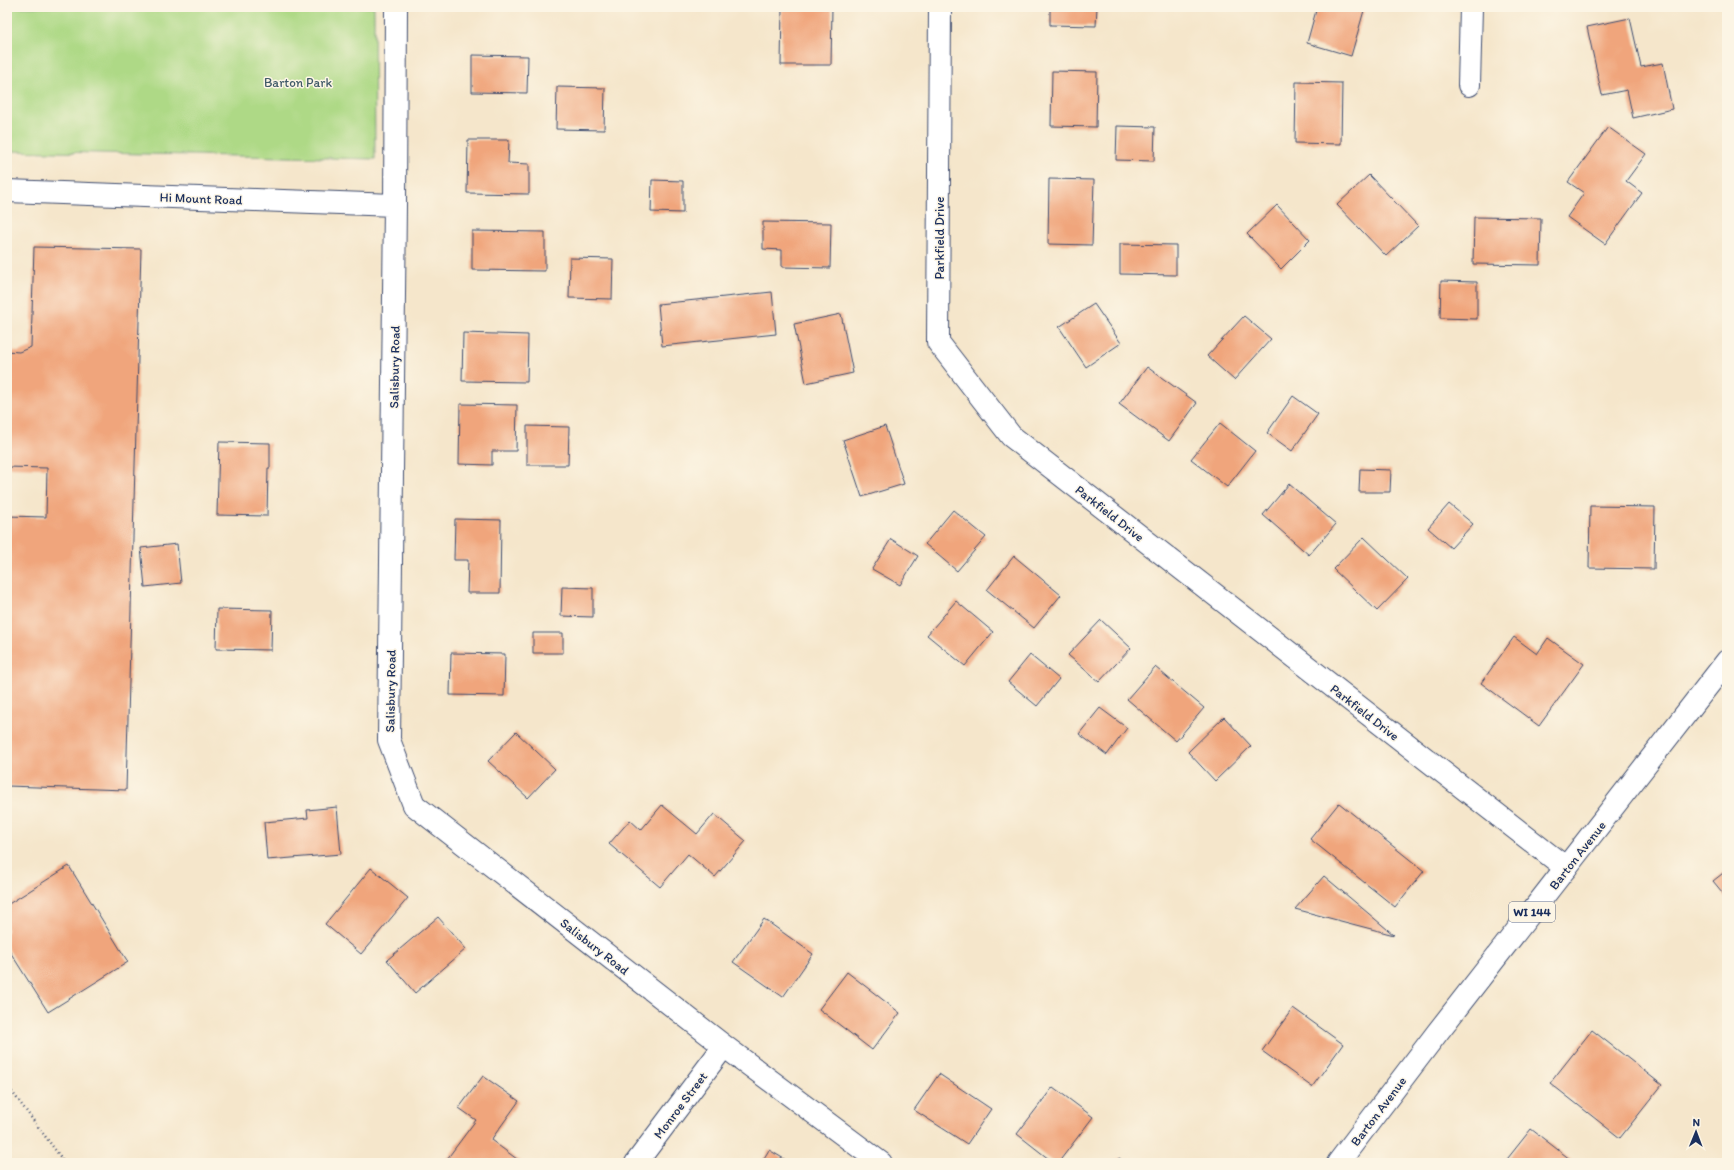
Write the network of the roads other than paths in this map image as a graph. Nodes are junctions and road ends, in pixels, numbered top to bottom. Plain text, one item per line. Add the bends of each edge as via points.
1 (396, 7) edge
2 (940, 7) edge
3 (1471, 7) edge
4 (1469, 85) dead end
5 (7, 191) edge
6 (395, 206) junction
7 (1727, 661) edge
8 (1566, 868) junction
9 (724, 1046) junction
10 (636, 1163) edge
11 (881, 1163) edge
12 (1338, 1163) edge

1 - 6 street, Salisbury Road
2 - 8 street, Parkfield Drive via 938,342 1011,436
3 - 4 street
5 - 6 street, Hi Mount Road
6 - 9 street, Salisbury Road via 389,740 414,805
7 - 8 street, Barton Avenue / WI 144
8 - 12 street, Barton Avenue / WI 144
9 - 10 street, Monroe Street
9 - 11 street, Salisbury Road

